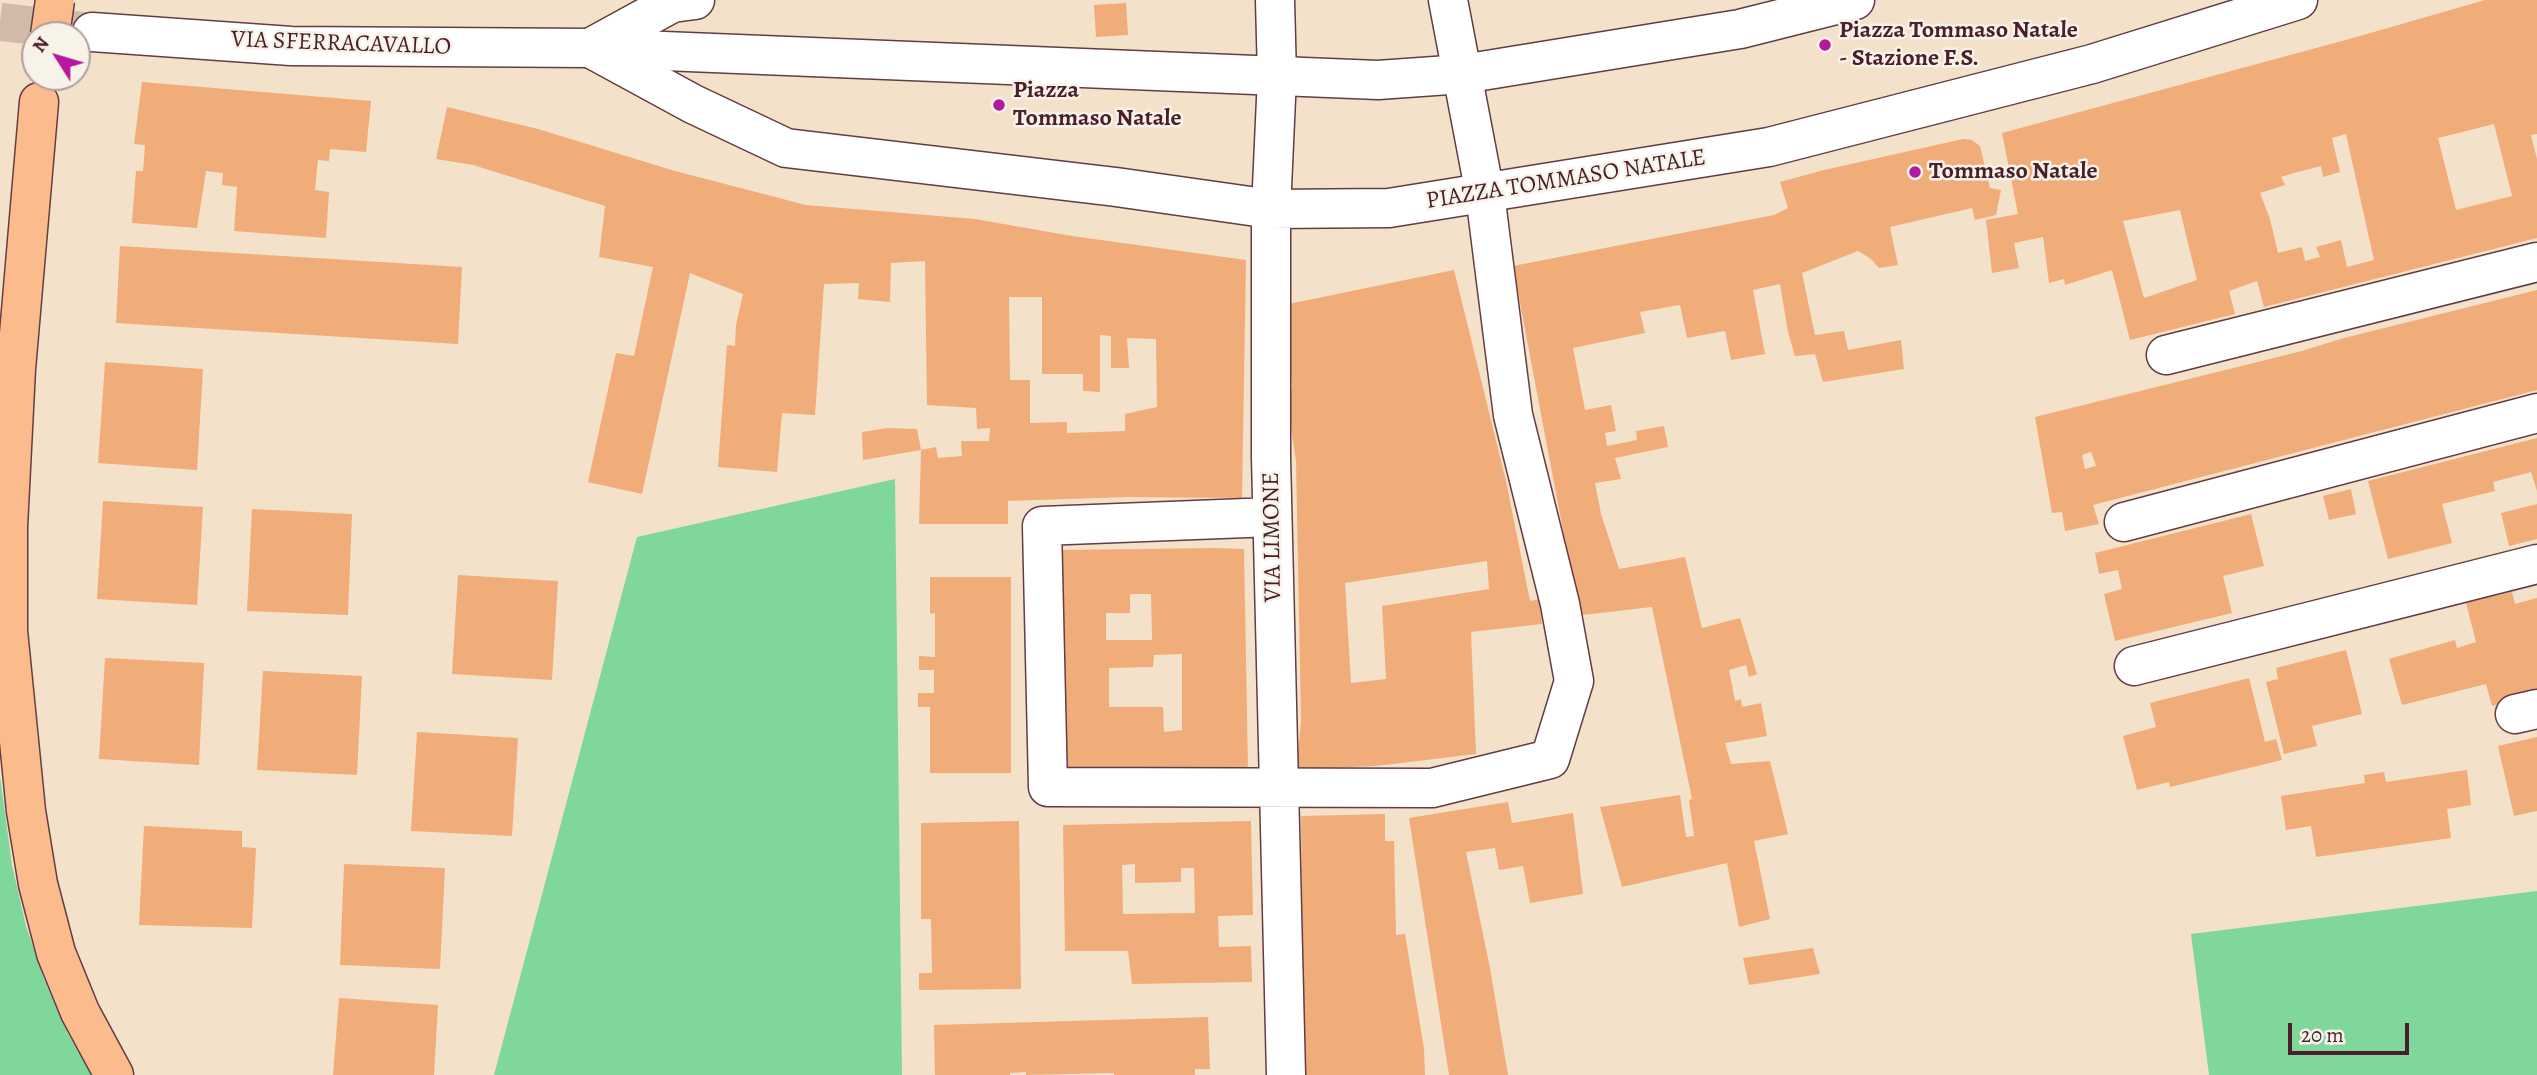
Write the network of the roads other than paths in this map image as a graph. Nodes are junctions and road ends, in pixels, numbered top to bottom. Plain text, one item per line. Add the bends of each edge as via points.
1 (55, 0) edge
2 (695, 0) edge
3 (1275, 0) edge
4 (1448, 0) edge
5 (1855, 0) edge
6 (2298, 0) edge
7 (52, 21) edge
8 (92, 32) tunnel mouth
9 (590, 48) junction
10 (1463, 74) junction
11 (1277, 77) junction
12 (41, 91) edge
13 (41, 91) edge
14 (1485, 194) junction
15 (1271, 209) junction
16 (2537, 262) edge
17 (2166, 355) dead end
18 (0, 376) edge
19 (2537, 413) edge
20 (1272, 517) junction
21 (2124, 522) dead end
22 (2537, 564) edge
23 (2134, 666) dead end
24 (1279, 787) junction
25 (114, 1075) edge
26 (1286, 1075) edge

1 - 7 highway, bridge
2 - 9 street via 673,3
3 - 11 street, VIA LIMONE
4 - 10 street
5 - 10 street via 1740,29
6 - 14 street, PIAZZA TOMMASO NATALE via 2092,64 1769,147
8 - 9 street, VIA SFERRACAVALLO via 291,46
9 - 11 street
9 - 15 street, PIAZZA TOMMASO NATALE via 786,148
10 - 11 street via 1378,80
10 - 14 street
11 - 15 street, VIA LIMONE
12 - 18 highway
13 - 25 highway via 16,369 8,631 38,884 56,953 80,1012
14 - 15 street, PIAZZA TOMMASO NATALE via 1389,208
14 - 24 street via 1513,415 1560,604 1574,681 1550,759 1432,788
15 - 20 street, VIA LIMONE
16 - 17 street
19 - 21 street
20 - 24 street, VIA LIMONE
20 - 24 street via 1042,526 1047,760 1048,787
22 - 23 street
24 - 26 street, VIA LIMONE

